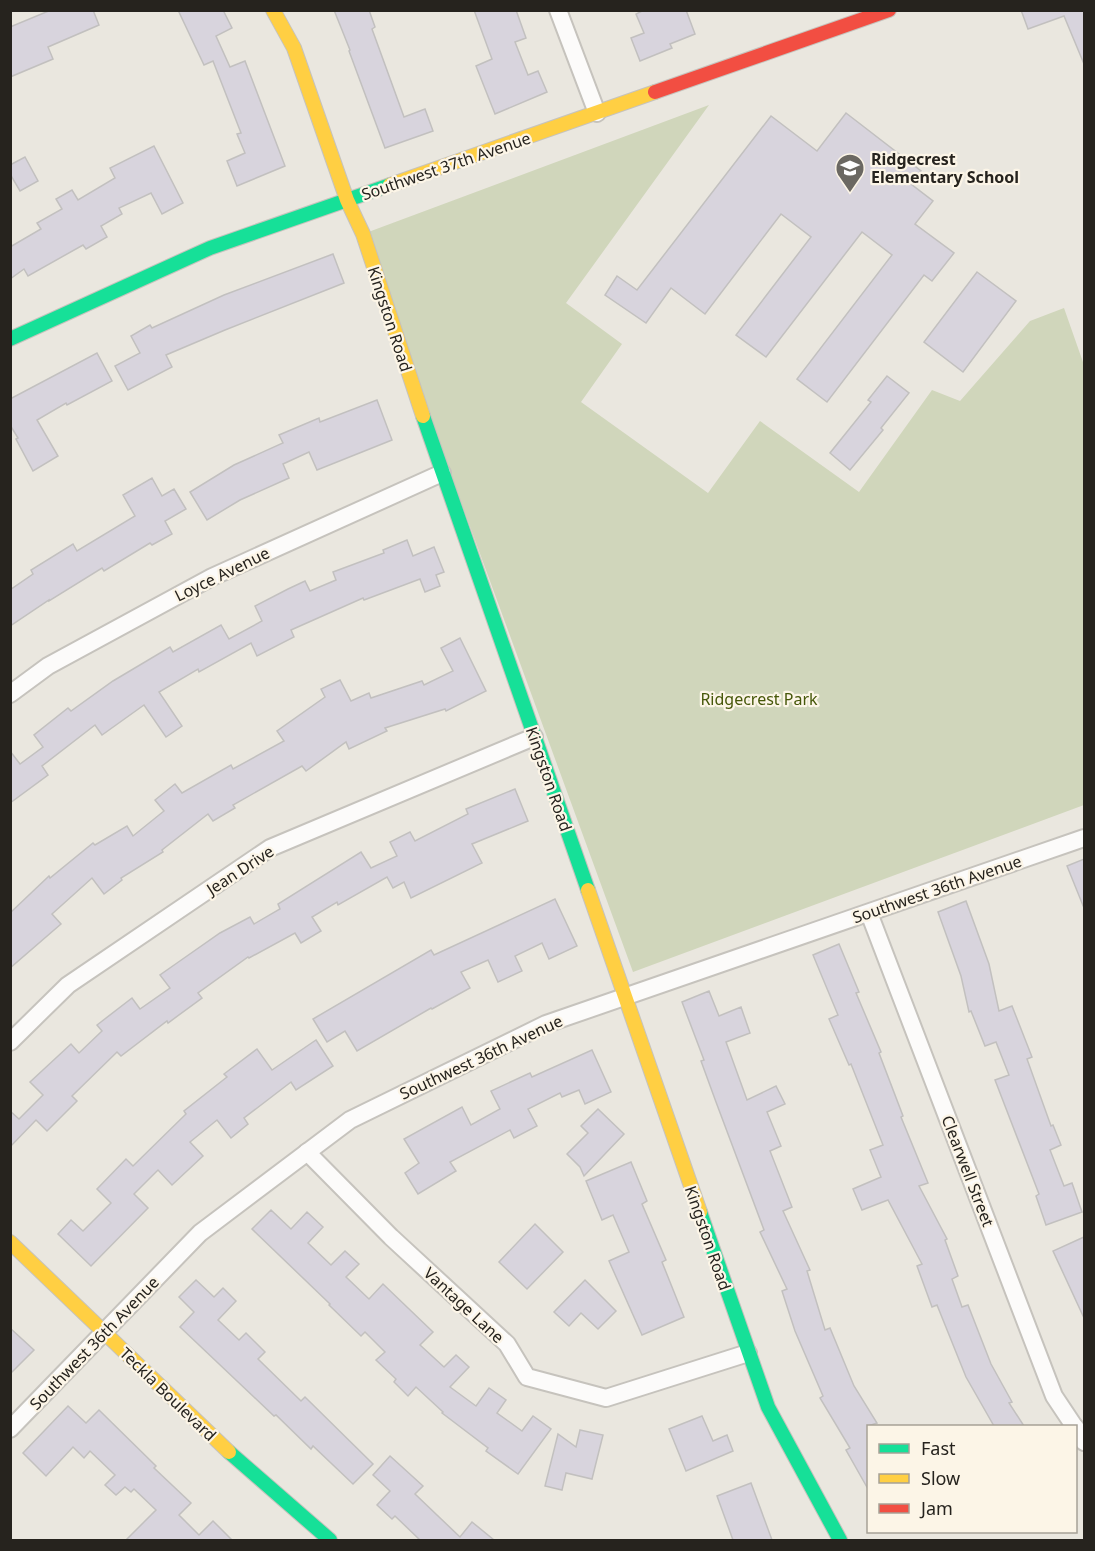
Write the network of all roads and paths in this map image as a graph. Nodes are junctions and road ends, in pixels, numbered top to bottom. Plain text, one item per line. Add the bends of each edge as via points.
1 (273, 10) edge
2 (558, 10) edge
3 (889, 10) edge
4 (850, 17) edge
5 (597, 113) junction
6 (347, 200) junction
7 (10, 339) edge
8 (442, 473) junction
9 (10, 694) edge
10 (534, 737) junction
11 (1084, 838) edge
12 (869, 912) junction
13 (625, 997) junction
14 (10, 1042) edge
15 (307, 1152) junction
16 (10, 1242) edge
17 (104, 1333) junction
18 (748, 1353) junction
19 (1074, 1425) edge
20 (10, 1429) edge
21 (330, 1540) edge
22 (840, 1540) edge

1 - 6 street, Kingston Road via 294,48
2 - 5 street
3 - 4 street, Southwest 37th Avenue
4 - 5 street, Southwest 37th Avenue
5 - 6 street, Southwest 37th Avenue
6 - 7 street, Southwest 37th Avenue via 210,248
6 - 8 street, Kingston Road via 363,234
8 - 9 street, Loyce Avenue via 212,577 48,666
8 - 10 street, Kingston Road
10 - 13 street, Kingston Road
10 - 14 street, Jean Drive via 270,848 68,985
11 - 12 street, Southwest 36th Avenue
12 - 13 street, Southwest 36th Avenue
12 - 19 street, Clearwell Street via 1054,1396
13 - 15 street, Southwest 36th Avenue via 546,1024 350,1120
13 - 18 street, Kingston Road
15 - 17 street, Southwest 36th Avenue via 200,1233
15 - 18 street, Vantage Lane via 390,1237 507,1344 526,1377 606,1398
16 - 17 street, Teckla Boulevard
17 - 20 street, Southwest 36th Avenue
17 - 21 street, Teckla Boulevard via 204,1429
18 - 22 street, Kingston Road via 768,1407

